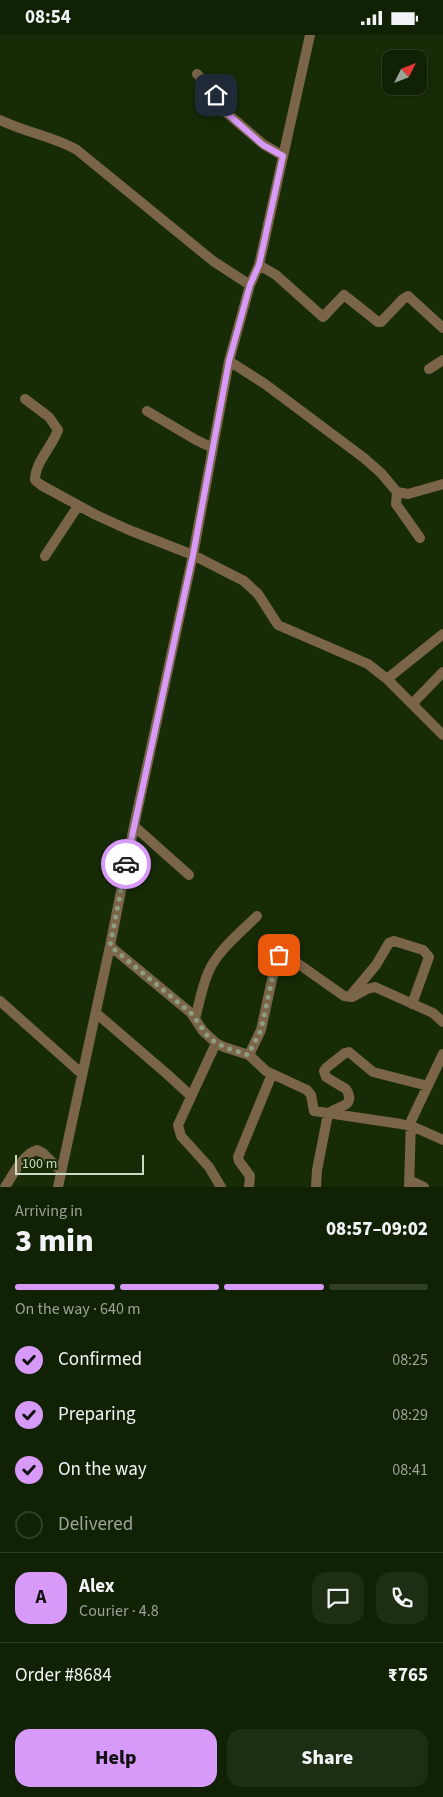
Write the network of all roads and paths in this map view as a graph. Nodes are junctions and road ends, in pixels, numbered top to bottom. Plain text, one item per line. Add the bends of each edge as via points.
1 (310, 35) edge
2 (197, 74) dead end
3 (0, 120) edge
4 (283, 156) junction
5 (259, 265) junction
6 (250, 285) junction
7 (442, 324) edge
8 (443, 360) edge
9 (229, 361) junction
10 (429, 369) dead end
11 (25, 399) dead end
12 (147, 411) dead end
13 (213, 448) junction
14 (443, 484) edge
15 (397, 492) junction
16 (78, 506) junction
17 (420, 538) dead end
18 (193, 555) junction
19 (45, 556) dead end
20 (443, 634) edge
21 (443, 672) edge
22 (388, 679) junction
23 (412, 704) junction
24 (443, 735) edge
25 (134, 826) junction
26 (190, 875) dead end
27 (257, 916) dead end
28 (110, 946) junction
29 (349, 997) junction
30 (0, 1001) edge
31 (412, 1004) junction
32 (96, 1013) junction
33 (441, 1016) edge
34 (195, 1019) junction
35 (216, 1043) junction
36 (248, 1055) junction
37 (443, 1055) edge
38 (82, 1074) junction
39 (272, 1074) junction
40 (428, 1086) junction
41 (190, 1096) junction
42 (328, 1113) junction
43 (410, 1126) junction
44 (443, 1140) edge
45 (61, 1171) junction
46 (409, 1183) edge
47 (5, 1187) edge
48 (58, 1187) edge
49 (221, 1187) edge
50 (249, 1187) edge
51 (316, 1187) edge
52 (424, 1187) edge

1 - 4 street
2 - 4 street via 216,93 214,102 263,145
3 - 6 street via 77,150 206,255
4 - 5 street
5 - 6 street
5 - 7 street via 276,275 323,317 344,295 378,322 408,297
6 - 9 street
8 - 10 street
9 - 13 street
9 - 15 street via 364,458
11 - 16 street via 49,417 58,430 35,472 35,480
12 - 13 street
13 - 18 street
14 - 15 street via 408,494
15 - 17 street via 396,504
16 - 18 street
16 - 19 street
18 - 22 street via 252,587 278,625 368,664
18 - 25 street
20 - 22 street
21 - 23 street
22 - 23 street
23 - 24 street
25 - 26 street
25 - 28 street
27 - 34 street via 211,966
28 - 32 street
28 - 34 street
29 - 31 street via 375,987
29 - 31 street via 376,965 389,943 394,941 423,950 429,957
29 - 36 street via 283,953 279,955 261,1030
30 - 38 street
31 - 33 street
32 - 38 street
32 - 41 street
34 - 35 street
35 - 36 street
35 - 41 street
36 - 39 street
37 - 40 street
38 - 45 street
39 - 42 street via 307,1090 314,1111
39 - 50 street via 238,1157 250,1176
40 - 42 street via 379,1075 353,1054 345,1053 324,1074 346,1089 348,1102
40 - 43 street
41 - 49 street via 178,1125 179,1131
42 - 43 street
42 - 51 street
43 - 44 street
43 - 46 street
45 - 47 street via 37,1149 24,1160
45 - 48 street
46 - 52 street

